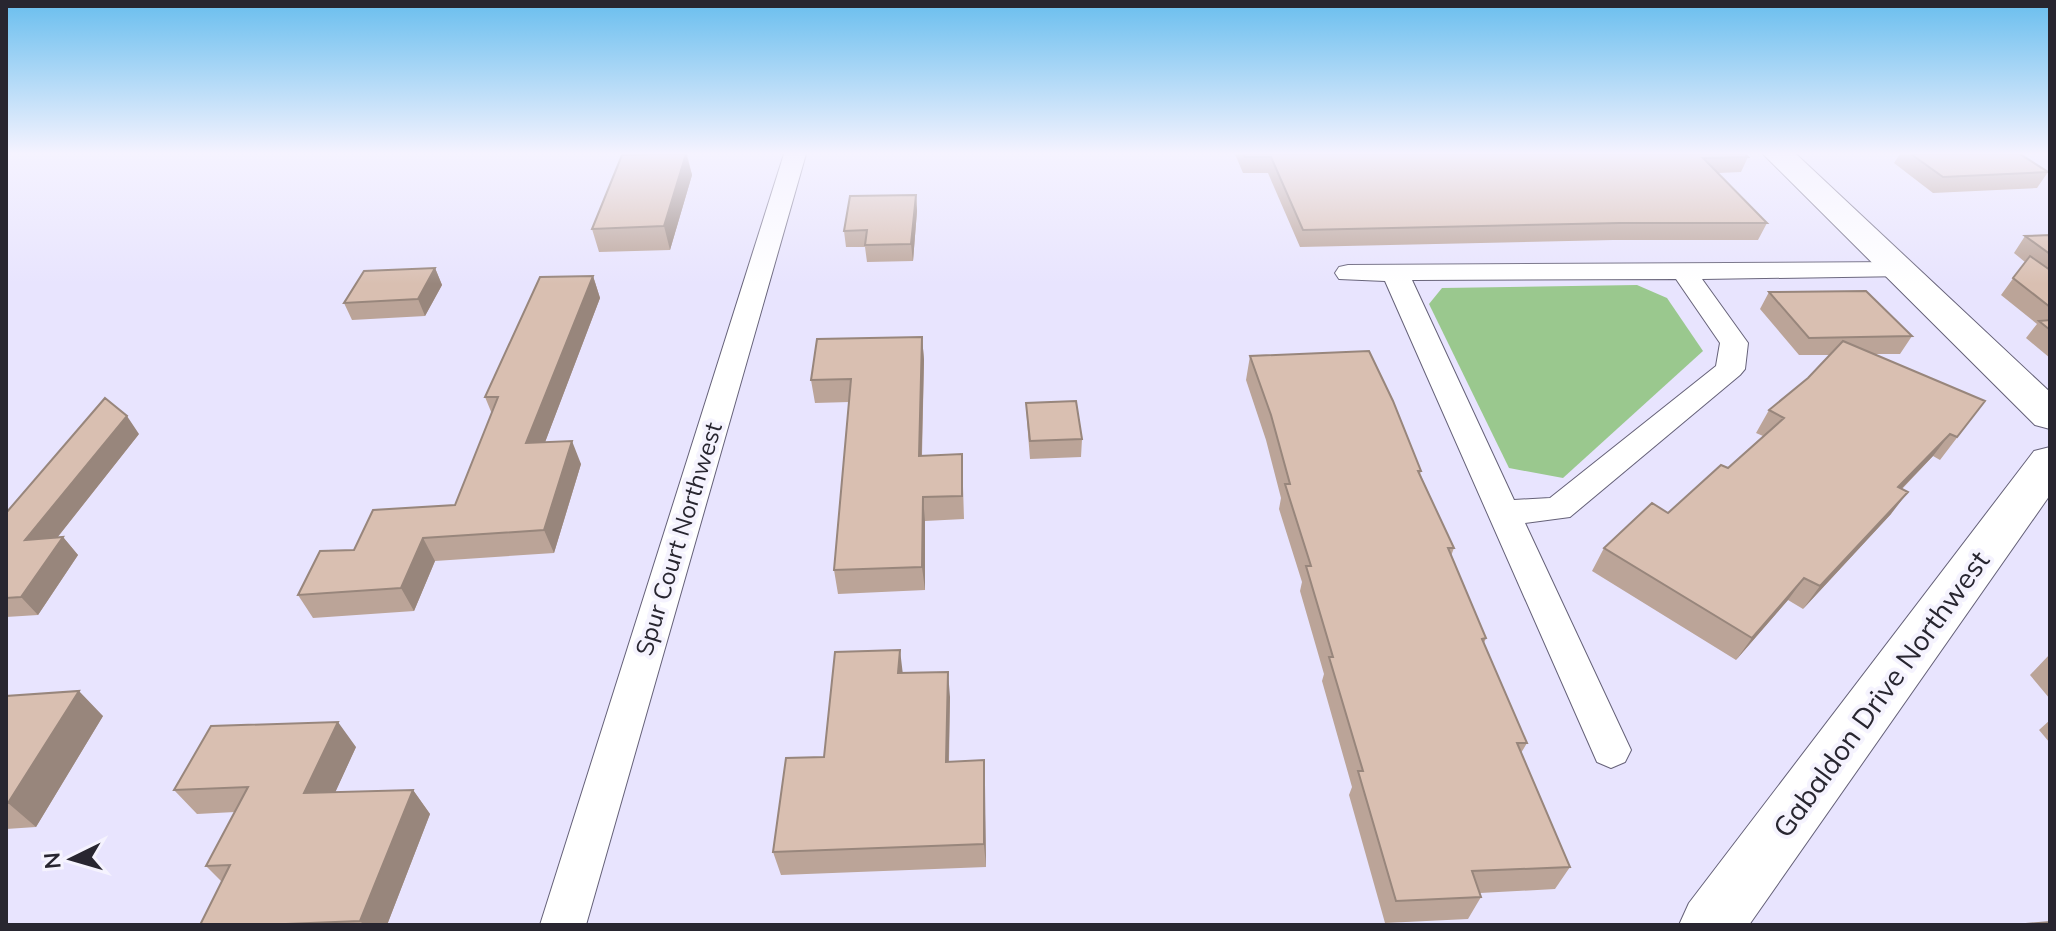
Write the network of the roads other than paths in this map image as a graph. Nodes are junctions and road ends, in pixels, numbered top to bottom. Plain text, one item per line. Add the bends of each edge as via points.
1 (782, 197) edge
2 (1823, 197) edge
3 (1899, 270) junction
4 (1683, 271) junction
5 (1348, 273) dead end
6 (1395, 273) junction
7 (2050, 415) edge
8 (2050, 462) edge
9 (1503, 512) junction
10 (1611, 750) dead end
11 (563, 925) edge
12 (1711, 925) edge

1 - 11 street, Spur Court Northwest
2 - 3 street
3 - 4 street
3 - 7 street
4 - 6 street
4 - 9 street via 1734,343 1730,369 1558,509
5 - 6 street
6 - 9 street
8 - 12 street, Gabaldon Drive Northwest
9 - 10 street

